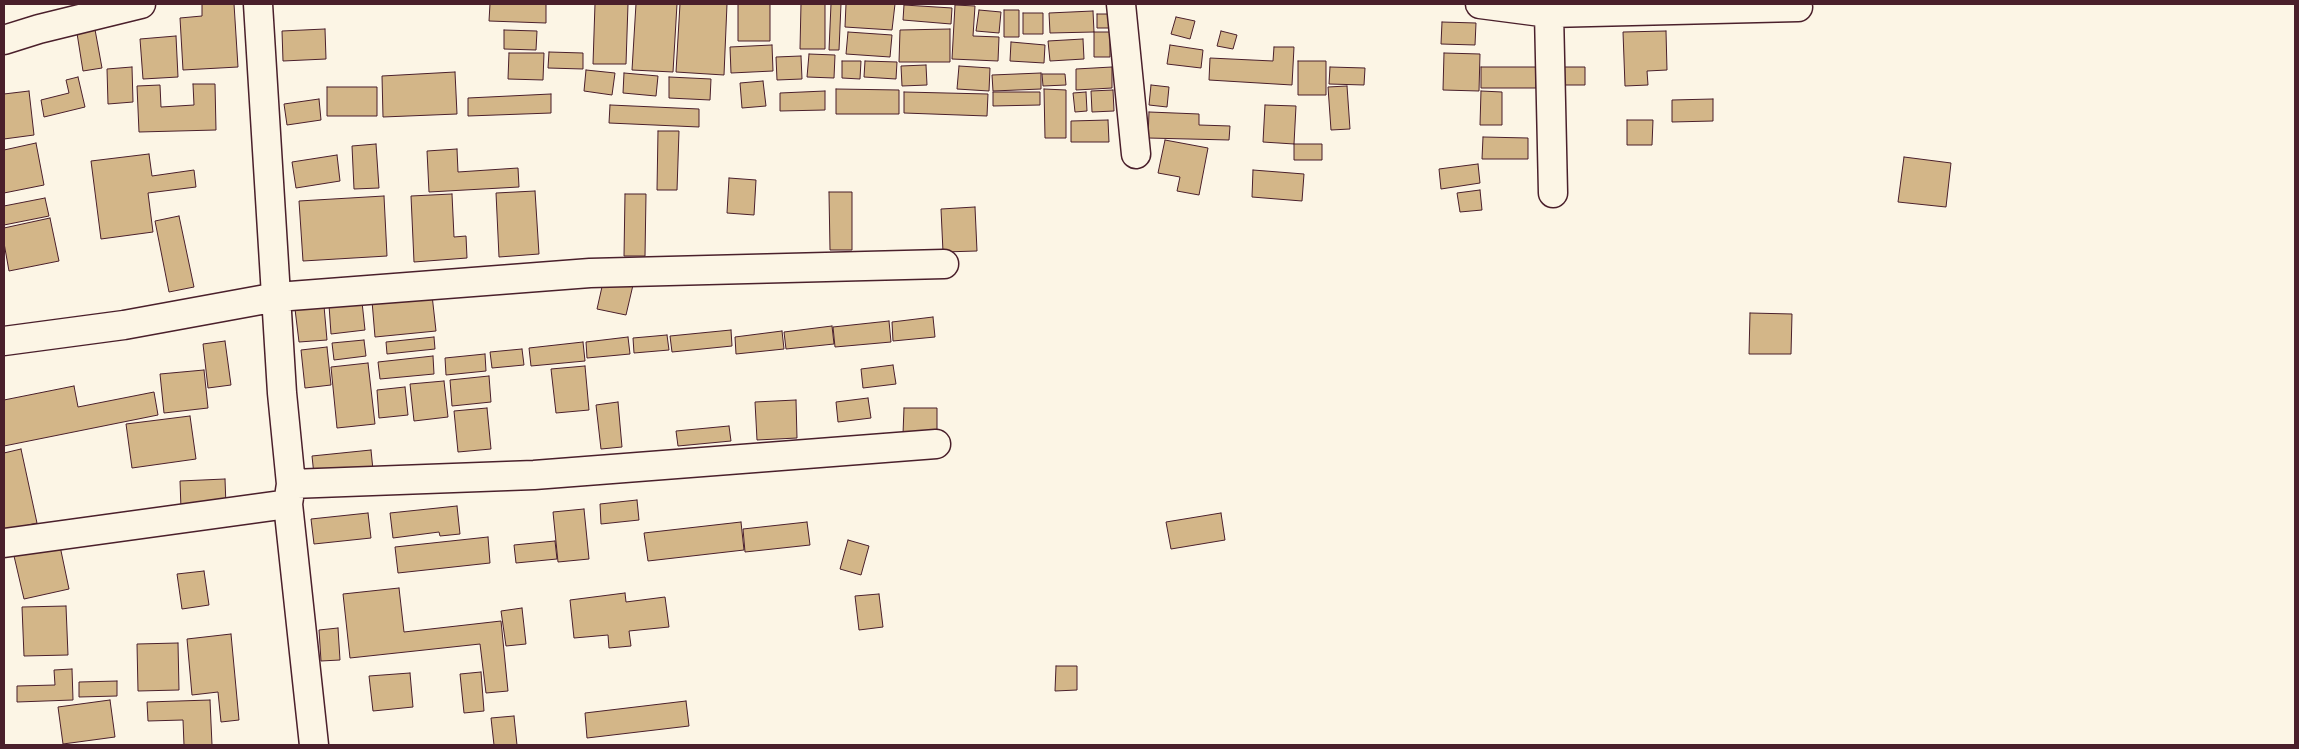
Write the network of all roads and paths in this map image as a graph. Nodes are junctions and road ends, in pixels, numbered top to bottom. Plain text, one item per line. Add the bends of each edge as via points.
1 (142, 4) edge
2 (258, 4) edge
3 (1121, 4) edge
4 (1480, 4) edge
5 (1798, 7) dead end
6 (1549, 8) edge
7 (4, 40) edge
8 (1136, 154) dead end
9 (1553, 193) dead end
10 (944, 264) dead end
11 (277, 297) junction
12 (4, 341) edge
13 (936, 444) dead end
14 (290, 494) junction
15 (4, 543) edge
16 (314, 745) edge

1 - 7 street
2 - 11 street
3 - 8 street
4 - 6 street
5 - 6 street
6 - 9 street
10 - 11 street via 590,273
11 - 12 street
11 - 14 street
13 - 14 street
14 - 15 street
14 - 16 street

